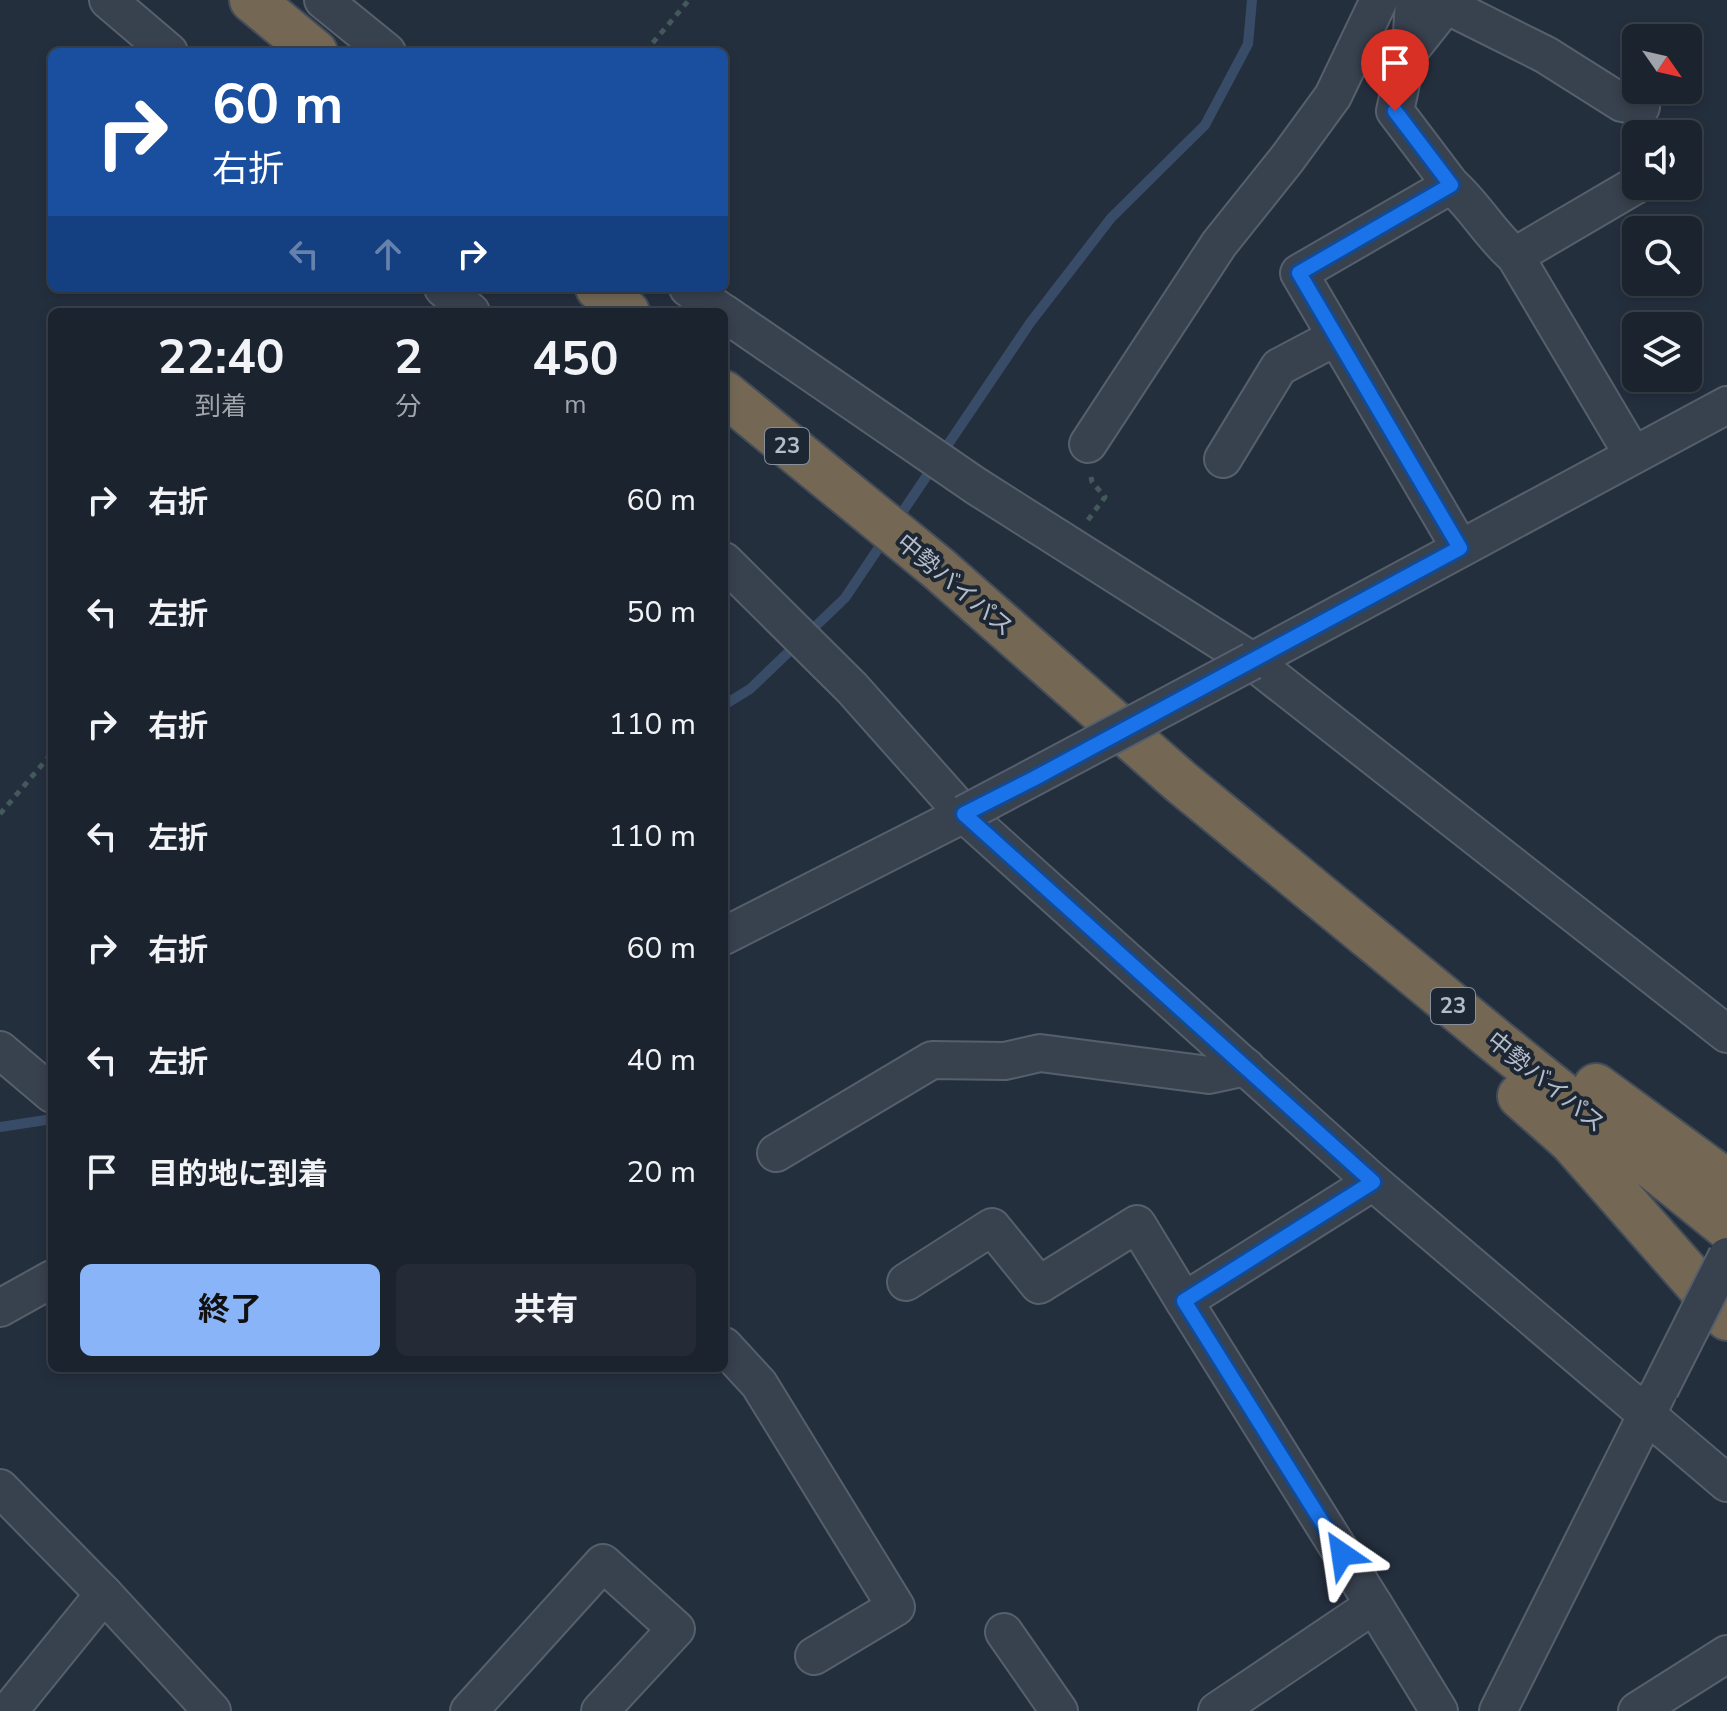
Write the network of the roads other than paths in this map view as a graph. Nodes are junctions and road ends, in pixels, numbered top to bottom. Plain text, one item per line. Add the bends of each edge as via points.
1 (108, 0) edge
2 (252, 0) edge
3 (323, 0) edge
4 (1379, 0) edge
5 (1414, 0) edge
6 (164, 48) edge
7 (310, 48) edge
8 (382, 48) edge
9 (1411, 49) junction
10 (1641, 107) dead end
11 (1451, 185) junction
12 (1622, 193) edge
13 (1515, 256) junction
14 (448, 292) edge
15 (603, 292) edge
16 (694, 292) edge
17 (466, 308) edge
18 (622, 308) edge
19 (717, 308) edge
20 (728, 316) edge
21 (1336, 337) junction
22 (728, 396) edge
23 (1727, 405) edge
24 (1088, 444) road end
25 (1633, 455) junction
26 (1223, 459) dead end
27 (1460, 548) junction
28 (728, 565) edge
29 (1252, 661) junction
30 (1181, 782) junction
31 (964, 814) junction
32 (728, 934) edge
33 (1727, 1034) edge
34 (0, 1050) edge
35 (1246, 1067) junction
36 (48, 1091) edge
37 (776, 1153) dead end
38 (1373, 1182) junction
39 (1727, 1182) edge
40 (1727, 1227) edge
41 (1727, 1256) edge
42 (48, 1281) edge
43 (906, 1282) dead end
44 (1184, 1301) junction
45 (0, 1308) edge
46 (1727, 1318) edge
47 (728, 1350) edge
48 (1653, 1402) junction
49 (1727, 1483) edge
50 (0, 1488) edge
51 (104, 1594) junction
52 (1374, 1605) junction
53 (1004, 1632) dead end
54 (1727, 1654) edge
55 (814, 1656) dead end
56 (1231, 1707) edge
57 (9, 1711) edge
58 (212, 1711) edge
59 (469, 1711) edge
60 (600, 1711) edge
61 (1059, 1711) edge
62 (1439, 1711) edge
63 (1498, 1711) edge
64 (1637, 1711) edge

1 - 6 street
2 - 7 highway
3 - 8 street
4 - 24 street via 1333,96 1219,244
5 - 9 street
9 - 10 street via 1446,5 1546,55 1622,103
9 - 11 street via 1395,111
11 - 13 street
11 - 21 street via 1299,273
12 - 13 street
13 - 25 street
14 - 17 street
15 - 18 highway
16 - 19 street
20 - 29 street via 976,486
21 - 26 street via 1279,367
21 - 27 street
22 - 30 highway, 中勢バイパス / 23 via 938,568
23 - 25 street
25 - 27 street
27 - 29 street
28 - 31 street via 852,688
29 - 31 street, bridge
29 - 33 street
30 - 39 highway
30 - 40 highway, 中勢バイパス / 23
30 - 46 highway, 中勢バイパス / 23 via 1349,945 1571,1141
31 - 32 street
31 - 35 street
34 - 36 street
35 - 37 street via 1209,1075 1040,1053 1005,1061 932,1060
35 - 38 street
38 - 44 street
38 - 48 street
41 - 48 street, bridge
42 - 45 street
43 - 44 street via 992,1227 1039,1285 1137,1224
44 - 52 street
47 - 55 street via 759,1384 896,1607
48 - 49 street
48 - 63 street
50 - 51 street
51 - 57 street
51 - 58 street
52 - 56 street
52 - 62 street
53 - 61 street
54 - 64 street
59 - 60 street via 603,1563 676,1629

